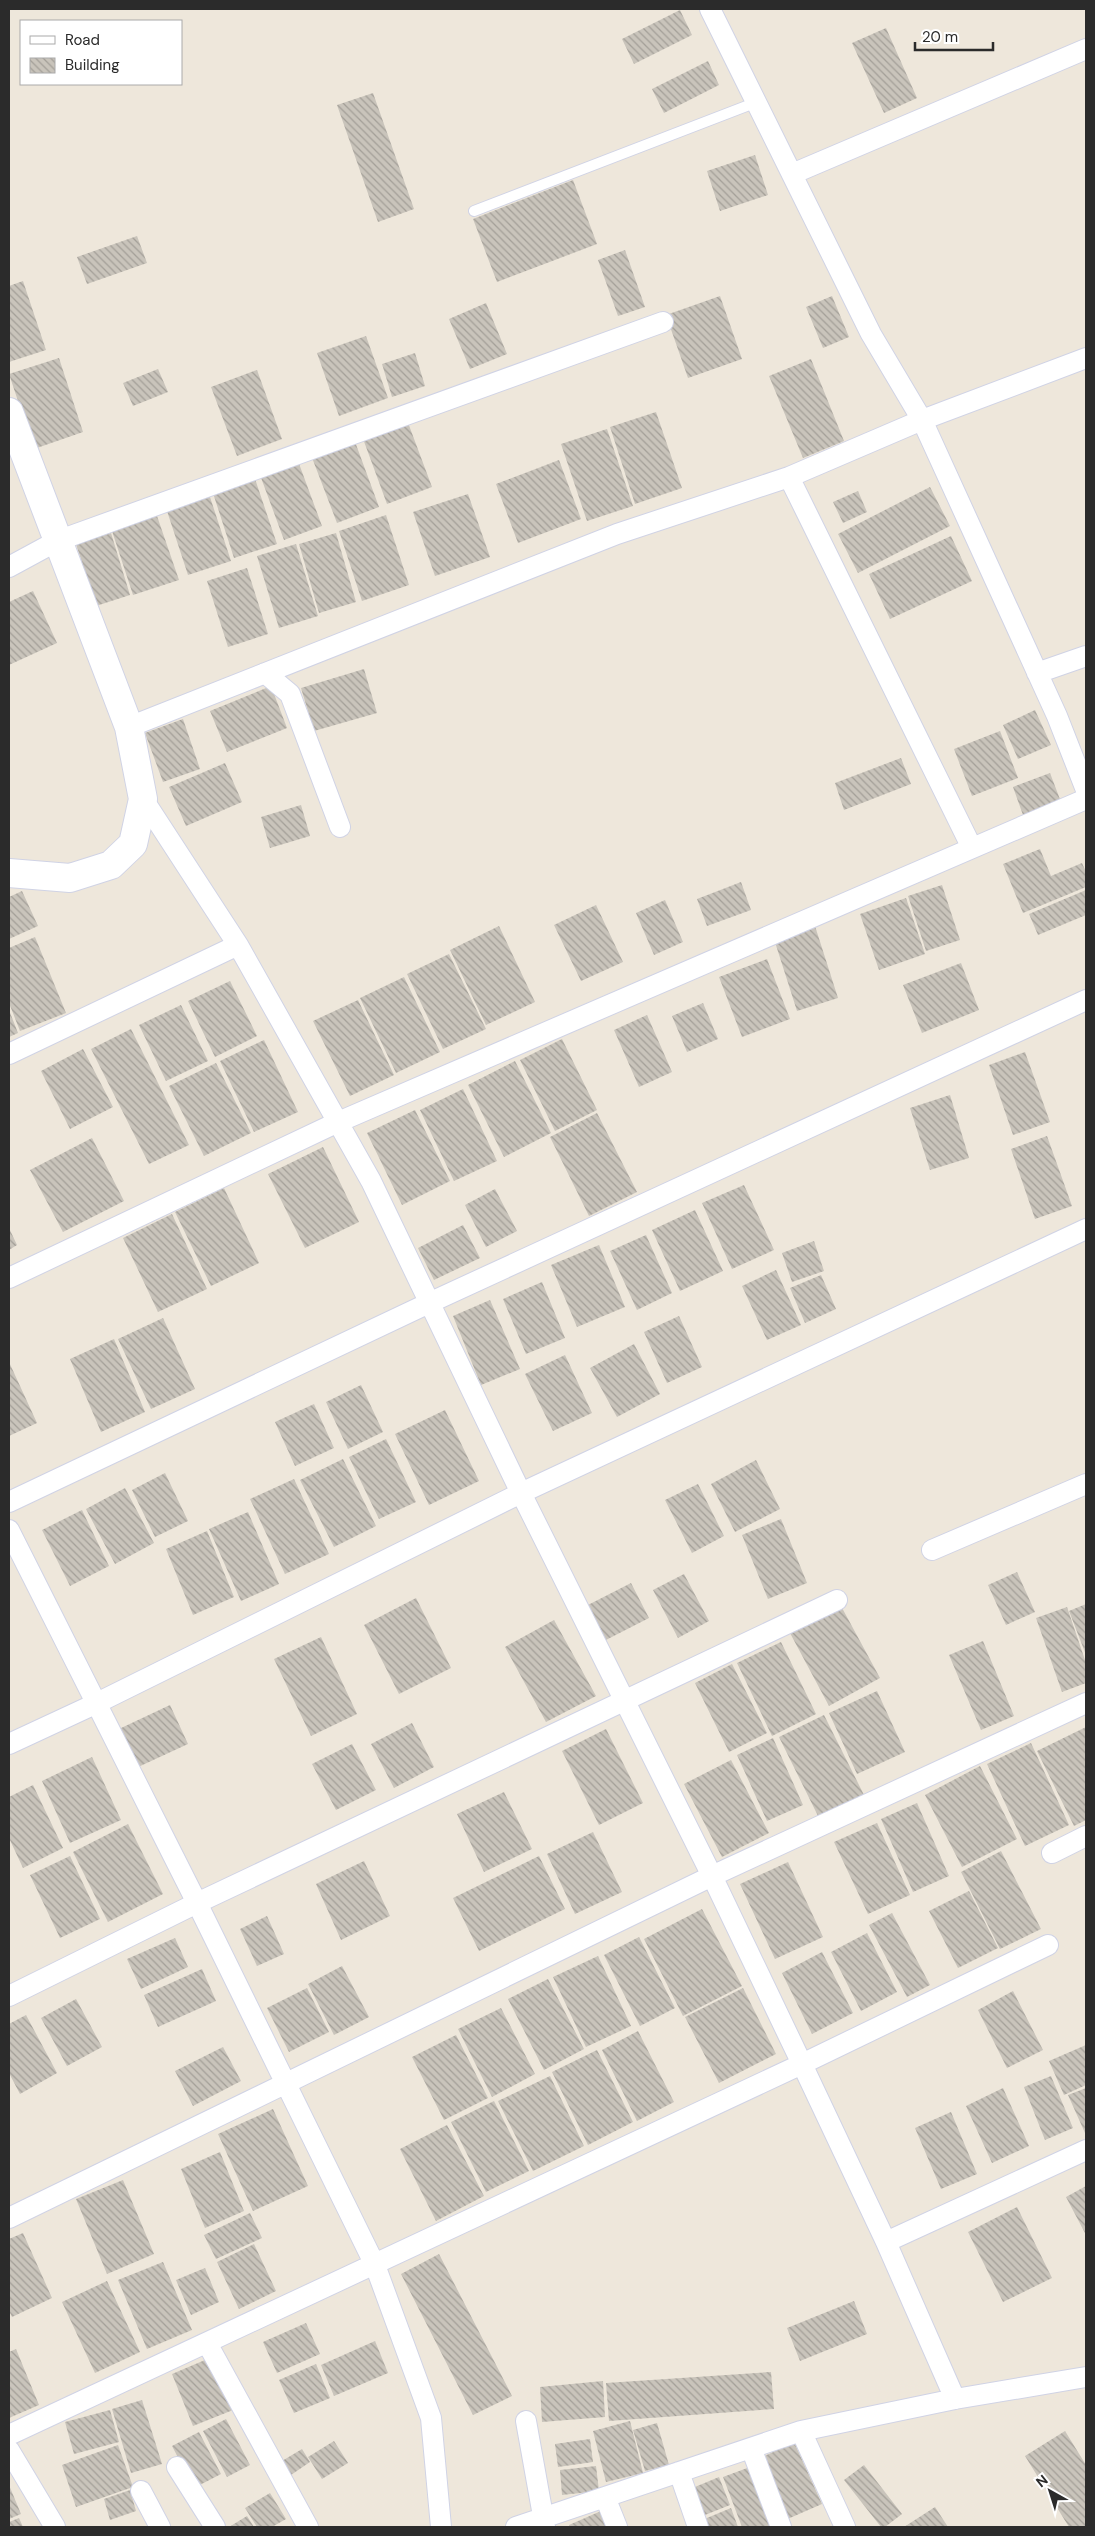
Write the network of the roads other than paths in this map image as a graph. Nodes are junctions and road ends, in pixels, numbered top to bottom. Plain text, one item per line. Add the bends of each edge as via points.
1 (710, 9) edge
2 (1086, 50) edge
3 (757, 102) junction
4 (792, 174) junction
5 (474, 210) dead end
6 (663, 322) dead end
7 (1086, 358) edge
8 (9, 412) edge
9 (922, 420) junction
10 (789, 477) junction
11 (57, 541) junction
12 (9, 568) edge
13 (1086, 656) edge
14 (265, 673) junction
15 (1037, 673) junction
16 (129, 727) junction
17 (1086, 790) edge
18 (143, 799) junction
19 (1086, 799) edge
20 (340, 827) dead end
21 (972, 848) junction
22 (9, 873) edge
23 (238, 945) junction
24 (1086, 1000) edge
25 (9, 1054) edge
26 (336, 1122) junction
27 (1086, 1230) edge
28 (9, 1278) edge
29 (429, 1302) junction
30 (1086, 1484) edge
31 (520, 1493) junction
32 (9, 1502) edge
33 (9, 1530) edge
34 (932, 1550) dead end
35 (837, 1600) dead end
36 (624, 1702) junction
37 (1086, 1703) edge
38 (95, 1704) junction
39 (9, 1744) edge
40 (1086, 1836) edge
41 (1052, 1853) dead end
42 (712, 1876) junction
43 (197, 1903) junction
44 (1048, 1945) dead end
45 (9, 1996) edge
46 (802, 2064) junction
47 (284, 2084) junction
48 (1086, 2150) edge
49 (9, 2218) edge
50 (886, 2242) junction
51 (375, 2265) junction
52 (207, 2343) junction
53 (1086, 2376) edge
54 (955, 2399) junction
55 (526, 2421) dead end
56 (801, 2432) junction
57 (9, 2435) edge
58 (751, 2448) junction
59 (9, 2450) edge
60 (177, 2467) dead end
61 (679, 2472) junction
62 (141, 2491) dead end
63 (605, 2496) junction
64 (543, 2522) edge
65 (55, 2527) edge
66 (160, 2527) edge
67 (215, 2527) edge
68 (308, 2527) edge
69 (441, 2527) edge
70 (516, 2527) edge
71 (617, 2527) edge
72 (698, 2527) edge
73 (781, 2527) edge
74 (845, 2527) edge

1 - 3 street
2 - 4 street
3 - 4 street
3 - 5 lane
4 - 9 street via 871,334
6 - 11 street
7 - 9 street
8 - 11 street
9 - 10 street
9 - 15 street
10 - 14 street via 617,534
10 - 21 street
11 - 12 street
11 - 16 street
13 - 15 street
14 - 16 street
14 - 20 street via 290,694
15 - 17 street
16 - 18 street
18 - 22 street via 133,844 111,865 70,878
18 - 23 street
19 - 21 street
21 - 26 street
23 - 25 street
23 - 26 street
24 - 29 street
26 - 28 street
26 - 29 street via 371,1181
27 - 31 street
29 - 31 street
29 - 32 street
30 - 34 street
31 - 36 street
31 - 38 street
33 - 38 street
35 - 36 street
36 - 42 street
36 - 43 street
37 - 42 street
38 - 39 street
38 - 43 street
40 - 41 street
42 - 46 street
42 - 47 street
43 - 45 street
43 - 47 street
44 - 46 street
46 - 50 street
46 - 51 street
47 - 49 street
47 - 51 street
48 - 50 street
50 - 54 street
51 - 52 street
51 - 69 street via 430,2418
52 - 57 street
52 - 68 street
53 - 54 street
54 - 56 street
55 - 64 street
56 - 58 street
56 - 74 street
58 - 61 street
58 - 73 street
59 - 65 street
60 - 67 street
61 - 63 street
61 - 72 street
62 - 66 street
63 - 64 street
63 - 71 street
64 - 70 street

